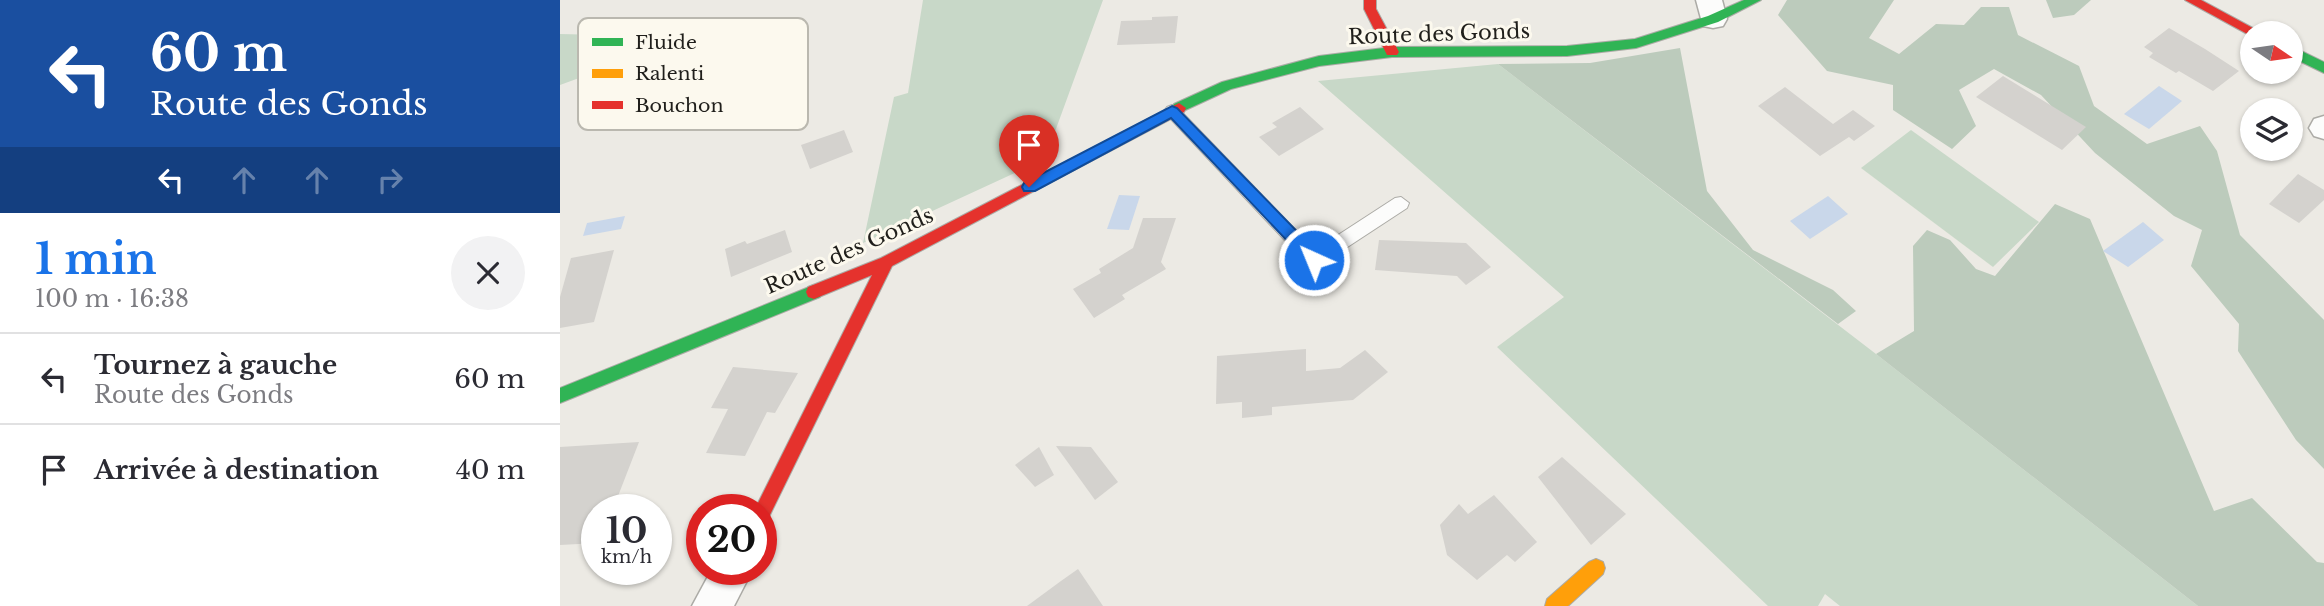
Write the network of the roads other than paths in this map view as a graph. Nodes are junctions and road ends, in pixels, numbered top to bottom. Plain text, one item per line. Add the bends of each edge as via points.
1 (1370, 0) edge
2 (1755, 0) edge
3 (2190, 0) edge
4 (1711, 10) edge
5 (2240, 25) edge
6 (1392, 52) junction
7 (2303, 57) edge
8 (2324, 68) edge
9 (1172, 111) junction
10 (1401, 202) dead end
11 (886, 262) junction
12 (560, 396) edge
13 (771, 494) edge
14 (1596, 568) dead end
15 (724, 585) edge
16 (712, 606) edge
17 (1554, 606) edge

1 - 6 street via 1370,9
2 - 4 street, Route des Gonds
3 - 5 street
4 - 6 street, Route des Gonds via 1636,43 1581,49
6 - 9 street, Route des Gonds via 1319,61 1227,85
7 - 8 street
9 - 10 lane via 1314,260
9 - 11 street, Route des Gonds
11 - 12 street, Route des Gonds
11 - 13 street
14 - 17 street
15 - 16 street

